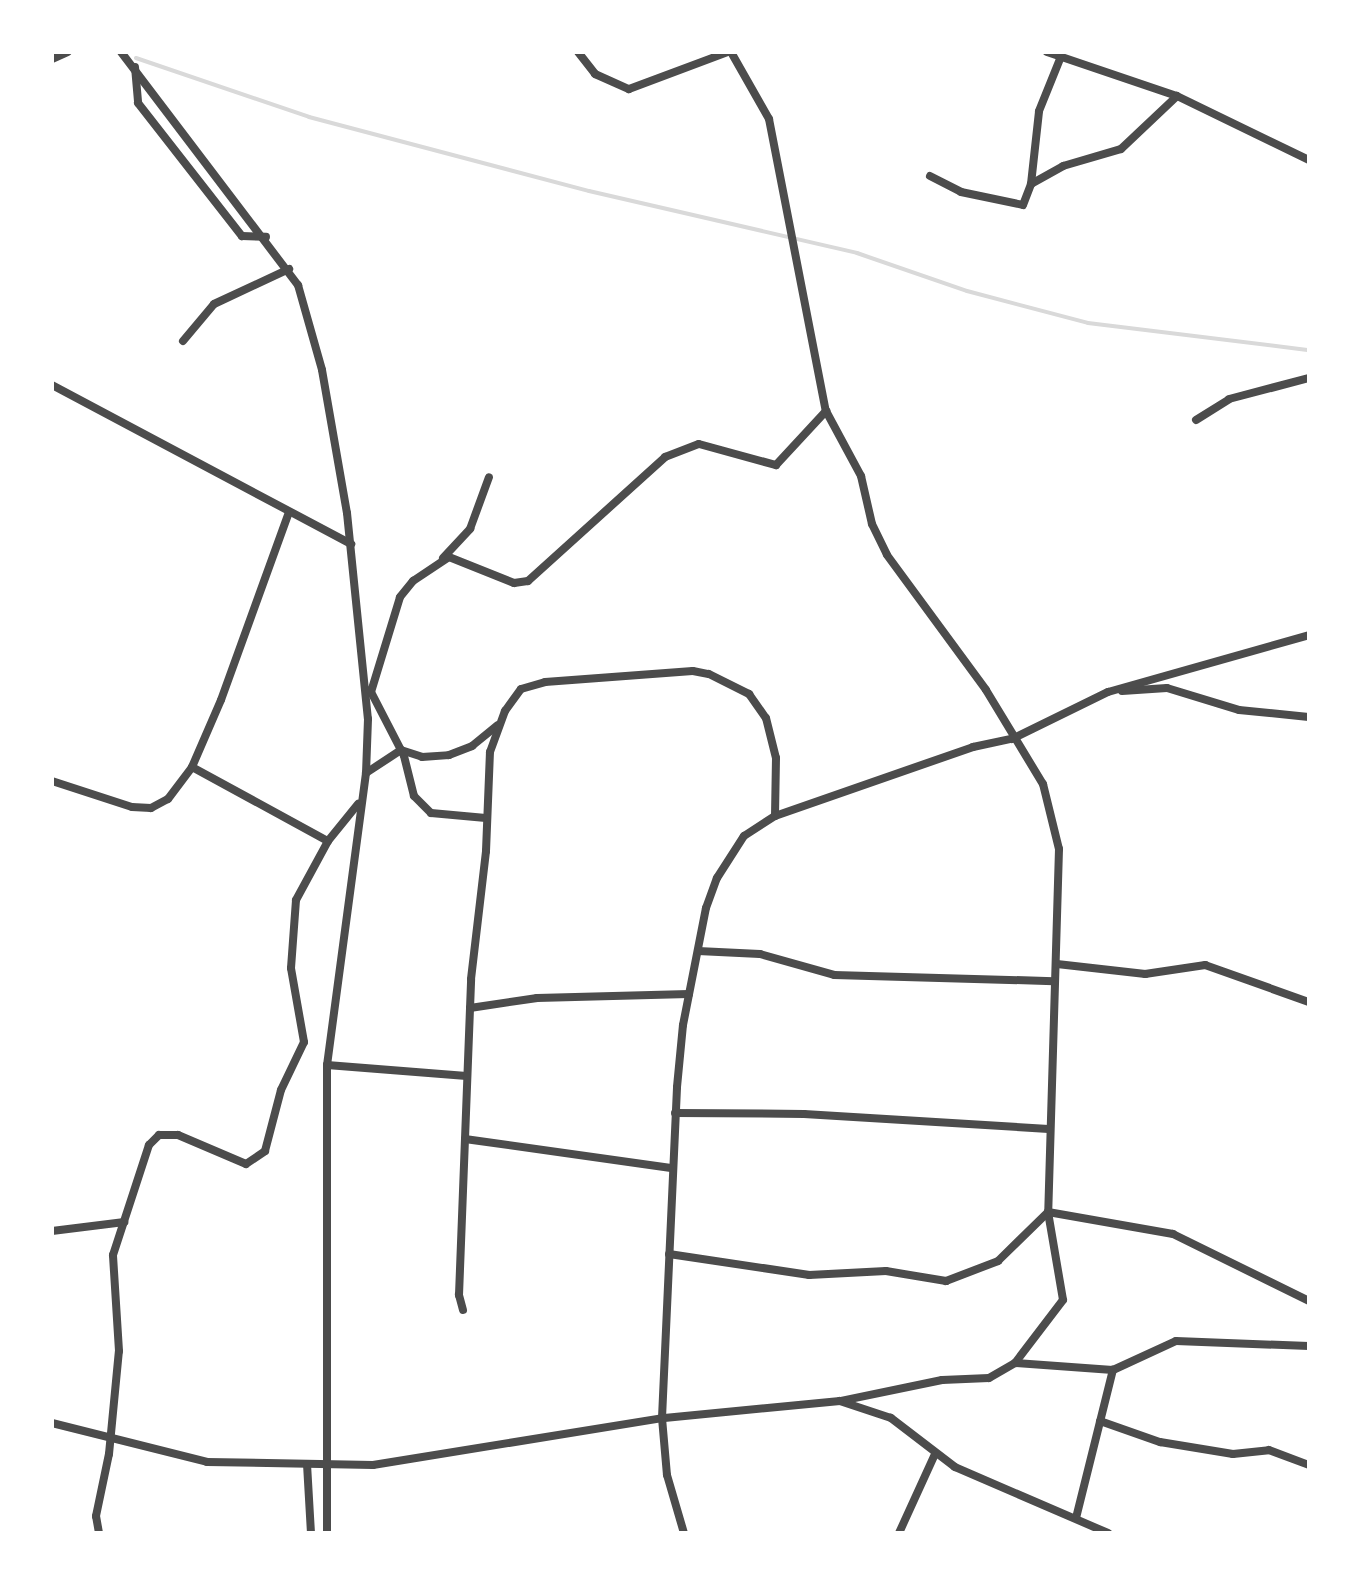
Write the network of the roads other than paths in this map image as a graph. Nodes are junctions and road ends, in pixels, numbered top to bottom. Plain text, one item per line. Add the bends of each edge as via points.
1 (68, 52) edge
2 (121, 52) edge
3 (578, 52) edge
4 (730, 52) edge
5 (1047, 52) edge
6 (52, 59) edge
7 (1060, 59) junction
8 (135, 67) junction
9 (1177, 96) junction
10 (1309, 160) edge
11 (930, 176) dead end
12 (1031, 184) junction
13 (266, 237) junction
14 (289, 269) junction
15 (183, 341) dead end
16 (1309, 378) edge
17 (52, 385) edge
18 (826, 411) junction
19 (1196, 420) dead end
20 (489, 477) dead end
21 (289, 512) junction
22 (351, 544) junction
23 (435, 567) junction
24 (1309, 635) edge
25 (360, 672) junction
26 (371, 692) junction
27 (1108, 692) junction
28 (1309, 717) edge
29 (501, 722) junction
30 (1012, 739) junction
31 (401, 750) junction
32 (192, 767) junction
33 (366, 773) junction
34 (52, 781) edge
35 (359, 804) junction
36 (775, 816) junction
37 (486, 818) junction
38 (328, 841) junction
39 (698, 951) junction
40 (1057, 964) junction
41 (1054, 981) junction
42 (689, 994) junction
43 (1309, 1002) edge
44 (470, 1008) junction
45 (327, 1065) junction
46 (467, 1076) junction
47 (675, 1113) junction
48 (1049, 1129) junction
49 (465, 1139) junction
50 (671, 1168) junction
51 (1048, 1212) junction
52 (124, 1222) junction
53 (52, 1231) edge
54 (669, 1254) junction
55 (1309, 1301) edge
56 (463, 1310) dead end
57 (1309, 1346) edge
58 (1015, 1363) junction
59 (1113, 1370) junction
60 (840, 1401) junction
61 (662, 1418) junction
62 (1100, 1421) junction
63 (52, 1423) edge
64 (111, 1439) junction
65 (935, 1454) junction
66 (307, 1464) junction
67 (325, 1464) junction
68 (1309, 1464) edge
69 (1076, 1518) junction
70 (1085, 1523) junction
71 (99, 1533) edge
72 (311, 1533) edge
73 (327, 1533) edge
74 (684, 1533) edge
75 (899, 1533) edge
76 (1081, 1533) edge
77 (1108, 1533) edge

1 - 6 street
2 - 8 street
3 - 4 street via 595,74 629,89
4 - 18 street via 756,88 769,119
5 - 7 street
7 - 9 street
7 - 12 street via 1039,111
8 - 13 street
8 - 13 street via 138,103 242,236
9 - 10 street
9 - 12 street via 1121,149 1063,166
11 - 12 street via 961,192 1023,205
13 - 14 street
14 - 15 street via 214,304
14 - 22 street via 311,319
16 - 19 street via 1229,399
17 - 21 street
18 - 23 street via 776,465 699,444 665,457 528,581 514,583 449,557
18 - 30 street via 861,476 872,524 887,555 986,690
20 - 23 street via 470,529
21 - 22 street
21 - 32 street via 255,615
22 - 25 street
23 - 26 street via 400,597
24 - 27 street
25 - 26 street
25 - 33 street via 368,719
26 - 31 street
27 - 28 street via 1167,688 1239,710
27 - 30 street
29 - 31 street via 472,746 449,755 422,757
29 - 36 street via 521,689 545,682 709,674 749,694 766,718 776,758
29 - 37 street via 490,752
30 - 36 street via 973,747
30 - 40 street via 1043,784 1054,816 1059,849
31 - 33 street
31 - 37 street via 414,796 431,813
32 - 34 street via 168,799 151,808 132,807
32 - 38 street
33 - 35 street
35 - 38 street
35 - 45 street
36 - 39 street via 744,836 717,878
37 - 44 street
38 - 52 street via 293,912 291,968 304,1042 281,1090 265,1151 246,1164 178,1135 159,1135 149,1145
39 - 41 street via 760,954 834,975
39 - 42 street
40 - 41 street
40 - 43 street via 1145,974 1205,965
41 - 48 street
42 - 44 street via 537,998
42 - 47 street
44 - 46 street
45 - 46 street
45 - 67 street
46 - 49 street
47 - 48 street via 804,1114
47 - 50 street
48 - 51 street
49 - 50 street
49 - 56 street via 459,1295
50 - 54 street
51 - 54 street via 998,1261 946,1281 886,1271 809,1275
51 - 55 street via 1173,1234
51 - 58 street via 1063,1300
52 - 53 street
52 - 64 street via 113,1255 119,1351
54 - 61 street
57 - 59 street via 1176,1341
58 - 59 street
58 - 60 street via 981,1380 942,1380
59 - 62 street
60 - 61 street
60 - 65 street via 891,1418
61 - 67 street via 373,1465
61 - 74 street via 667,1475
62 - 68 street via 1160,1442 1233,1454 1269,1450
62 - 69 street
63 - 64 street
64 - 66 street via 207,1462
64 - 71 street via 96,1516
65 - 69 street
65 - 75 street
66 - 67 street
66 - 72 street
67 - 73 street
69 - 70 street
70 - 76 street
70 - 77 street

